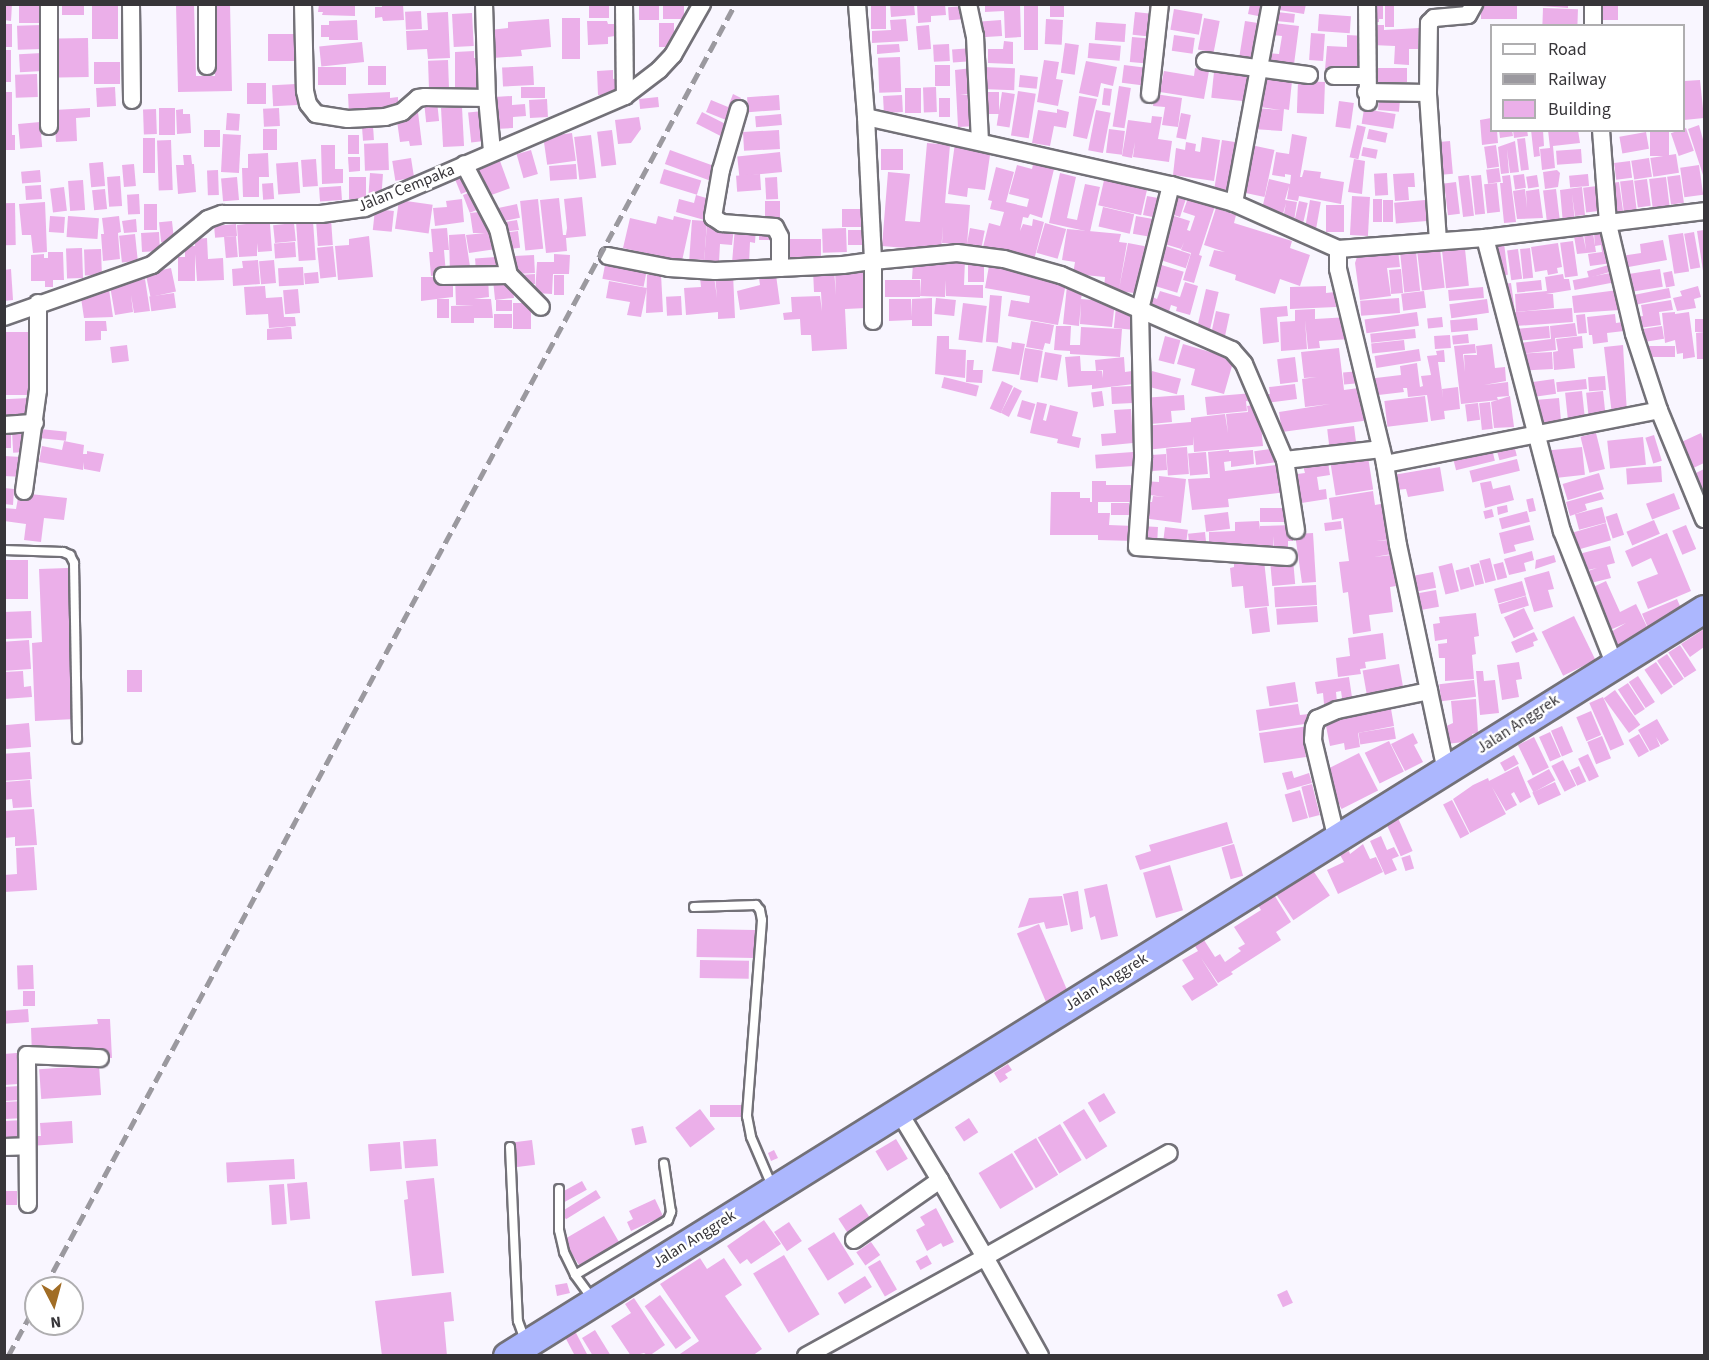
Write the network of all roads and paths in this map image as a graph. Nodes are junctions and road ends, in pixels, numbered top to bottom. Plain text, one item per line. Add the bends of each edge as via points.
1 (49, 4) edge
2 (131, 4) edge
3 (207, 4) edge
4 (303, 4) edge
5 (484, 4) edge
6 (624, 4) edge
7 (702, 4) edge
8 (857, 4) edge
9 (968, 4) edge
10 (1160, 4) edge
11 (1271, 4) edge
12 (1367, 4) edge
13 (1474, 4) edge
14 (1593, 4) edge
15 (1593, 24) edge
16 (1205, 61) dead end
17 (207, 66) dead end
18 (1259, 70) junction
19 (1309, 75) dead end
20 (1334, 76) dead end
21 (1366, 90) junction
22 (1428, 93) junction
23 (1150, 94) dead end
24 (625, 96) junction
25 (487, 98) junction
26 (132, 100) dead end
27 (739, 109) dead end
28 (866, 117) junction
29 (49, 126) dead end
30 (1601, 132) edge
31 (980, 141) junction
32 (492, 151) junction
33 (464, 164) junction
34 (1171, 185) junction
35 (1234, 203) junction
36 (1704, 211) edge
37 (1608, 224) junction
38 (1485, 238) junction
39 (1438, 241) junction
40 (1338, 249) junction
41 (608, 256) dead end
42 (873, 261) junction
43 (780, 268) junction
44 (509, 275) junction
45 (443, 276) dead end
46 (38, 303) junction
47 (541, 307) dead end
48 (1140, 309) junction
49 (4, 317) edge
50 (873, 321) dead end
51 (1659, 410) junction
52 (35, 423) junction
53 (4, 425) edge
54 (1538, 432) junction
55 (1383, 456) junction
56 (1285, 460) junction
57 (24, 491) dead end
58 (1704, 519) edge
59 (1296, 530) dead end
60 (4, 550) edge
61 (1288, 557) dead end
62 (1704, 609) edge
63 (1614, 663) junction
64 (1430, 691) junction
65 (77, 739) dead end
66 (1446, 770) junction
67 (1336, 836) junction
68 (694, 907) dead end
69 (100, 1058) dead end
70 (899, 1112) junction
71 (27, 1146) junction
72 (4, 1147) edge
73 (510, 1147) dead end
74 (1169, 1153) dead end
75 (664, 1164) dead end
76 (769, 1180) junction
77 (940, 1180) junction
78 (559, 1189) dead end
79 (28, 1204) dead end
80 (854, 1240) dead end
81 (985, 1257) junction
82 (575, 1275) junction
83 (594, 1301) junction
84 (522, 1351) edge
85 (806, 1356) edge
86 (1040, 1356) edge

1 - 29 street
2 - 26 street
3 - 17 street
4 - 25 street via 304,91 316,114 348,119 394,116 425,96
5 - 25 street
6 - 24 street
7 - 24 street, Jalan Cempaka via 673,55
8 - 28 street
9 - 31 street via 975,36
10 - 23 street
11 - 18 street
12 - 21 street
13 - 22 street via 1468,15 1431,20
14 - 15 street
16 - 18 street
18 - 19 street
18 - 35 street
20 - 21 street
21 - 22 street
22 - 39 street
24 - 32 street, Jalan Cempaka
25 - 32 street
27 - 43 street via 712,217 722,223 775,227 780,237
28 - 31 street
28 - 42 street
30 - 37 street
31 - 34 street
32 - 33 street, Jalan Cempaka
33 - 44 street via 498,229
33 - 46 street, Jalan Cempaka via 365,208 321,214 222,214 208,219 152,265
34 - 35 street
34 - 48 street
35 - 40 street
36 - 37 street
37 - 38 street
37 - 51 street via 1634,334
38 - 39 street
38 - 54 street
39 - 40 street
40 - 55 street via 1338,269
41 - 43 street via 669,268
42 - 43 street
42 - 48 street via 957,254 1004,259 1062,275
42 - 50 street
44 - 45 street
44 - 47 street
46 - 49 street, Jalan Cempaka
46 - 52 street
48 - 56 street via 1219,343 1238,356
48 - 61 street via 1143,458 1137,547
51 - 54 street
51 - 58 street
52 - 53 street
52 - 57 street
54 - 55 street
54 - 63 street via 1562,531
55 - 56 street
55 - 64 street
56 - 59 street
60 - 65 lane via 63,552 70,555 74,564
62 - 63 highway, Jalan Anggrek
63 - 66 highway, Jalan Anggrek
64 - 66 street
64 - 67 street via 1336,710 1317,719 1313,740
66 - 67 highway, Jalan Anggrek
67 - 70 highway, Jalan Anggrek
68 - 76 lane via 756,905 760,910 747,1116 751,1137
69 - 71 street via 27,1055
70 - 76 highway, Jalan Anggrek
70 - 77 street
71 - 72 street
71 - 79 street
73 - 84 lane
74 - 81 street
75 - 82 lane via 671,1212 668,1220
76 - 83 highway, Jalan Anggrek
77 - 80 street
77 - 81 street
78 - 82 lane via 559,1230
81 - 85 street
81 - 86 street
82 - 83 lane
83 - 84 highway, Jalan Anggrek

